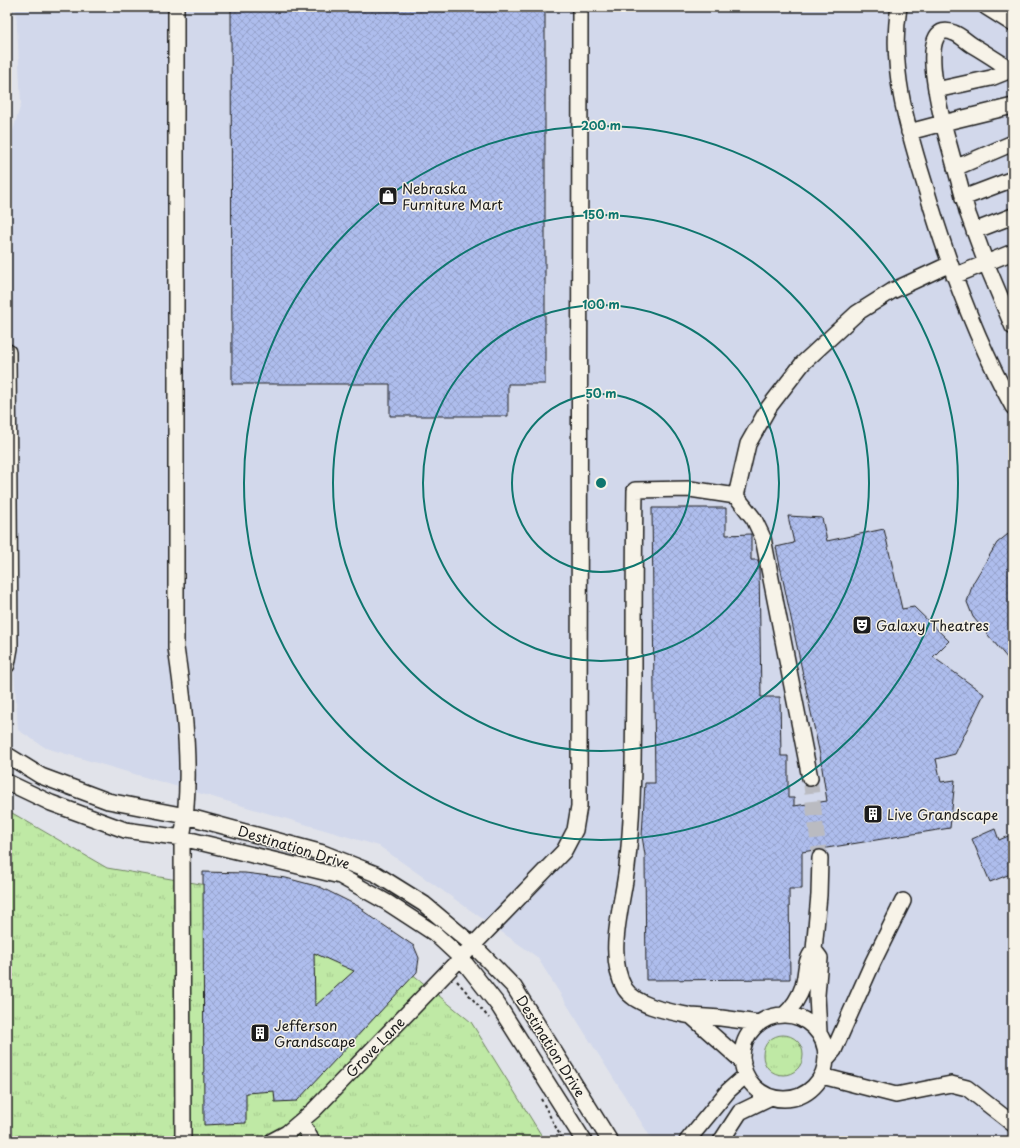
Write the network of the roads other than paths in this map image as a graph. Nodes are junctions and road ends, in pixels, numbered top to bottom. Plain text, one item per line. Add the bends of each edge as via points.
1 (176, 7) edge
2 (580, 7) edge
3 (899, 7) edge
4 (991, 9) edge
5 (1013, 20) edge
6 (1013, 24) edge
7 (1012, 71) edge
8 (936, 90) junction
9 (1013, 106) edge
10 (943, 123) junction
11 (909, 132) junction
12 (1013, 143) edge
13 (955, 168) junction
14 (1013, 179) edge
15 (963, 198) junction
16 (1013, 216) edge
17 (974, 231) junction
18 (1013, 252) edge
19 (986, 262) junction
20 (952, 270) junction
21 (1010, 309) edge
22 (1013, 327) edge
23 (8, 352) dead end
24 (1009, 389) edge
25 (8, 393) edge
26 (1013, 407) edge
27 (736, 496) junction
28 (7, 665) edge
29 (7, 755) edge
30 (810, 778) tunnel mouth
31 (7, 782) edge
32 (186, 816) junction
33 (182, 838) junction
34 (820, 858) tunnel mouth
35 (903, 901) dead end
36 (473, 945) junction
37 (814, 950) junction
38 (461, 958) junction
39 (784, 1015) junction
40 (691, 1016) junction
41 (759, 1024) junction
42 (819, 1032) junction
43 (827, 1058) junction
44 (744, 1068) junction
45 (822, 1076) junction
46 (770, 1097) junction
47 (301, 1121) junction
48 (1013, 1124) edge
49 (183, 1141) edge
50 (272, 1141) edge
51 (312, 1141) edge
52 (584, 1141) edge
53 (610, 1141) edge
54 (687, 1141) edge
55 (721, 1141) edge

1 - 32 street via 176,648 184,706
2 - 36 street, Grove Lane via 579,806 575,830 564,851
3 - 11 street via 897,21 900,88
4 - 5 street
4 - 6 street
7 - 8 street
7 - 8 street via 954,33 941,33 936,36 933,44
8 - 10 street
9 - 10 street
10 - 11 street
10 - 13 street
11 - 20 street
12 - 13 street
13 - 15 street
14 - 15 street
15 - 17 street
16 - 17 street
17 - 19 street
18 - 19 street
19 - 20 street
19 - 21 street
20 - 24 street
20 - 27 street via 892,291 857,313 803,363 769,407 748,444
21 - 22 street
23 - 25 street
24 - 26 street
25 - 28 street via 10,648
27 - 30 street via 754,519 763,538
27 - 40 street via 690,489 635,490 632,790 627,867 615,948 619,973 626,990 655,1008
29 - 32 street, Destination Drive via 41,776 108,801
31 - 33 street, Destination Drive via 51,803 125,830
32 - 33 street
32 - 36 street, Destination Drive via 323,853 376,874 424,904
33 - 38 street, Destination Drive via 340,876 434,933
33 - 49 street
34 - 37 street
35 - 43 street via 834,1050
36 - 38 street, Grove Lane
36 - 53 street, Destination Drive via 514,987
37 - 39 street via 808,957 803,986 793,1007
37 - 42 street via 820,958 817,995
38 - 47 street, Grove Lane
38 - 52 street, Destination Drive via 498,1005
39 - 41 street via 770,1017
39 - 42 street via 803,1020
40 - 41 street
40 - 44 street
41 - 44 street via 751,1031 746,1041 743,1051
42 - 43 street via 825,1044
43 - 45 street
44 - 46 street via 752,1084
44 - 54 street
45 - 46 street via 806,1094 782,1099
45 - 48 street via 896,1095 951,1084 967,1088
46 - 55 street via 740,1112
47 - 50 street, Grove Lane
47 - 51 street

